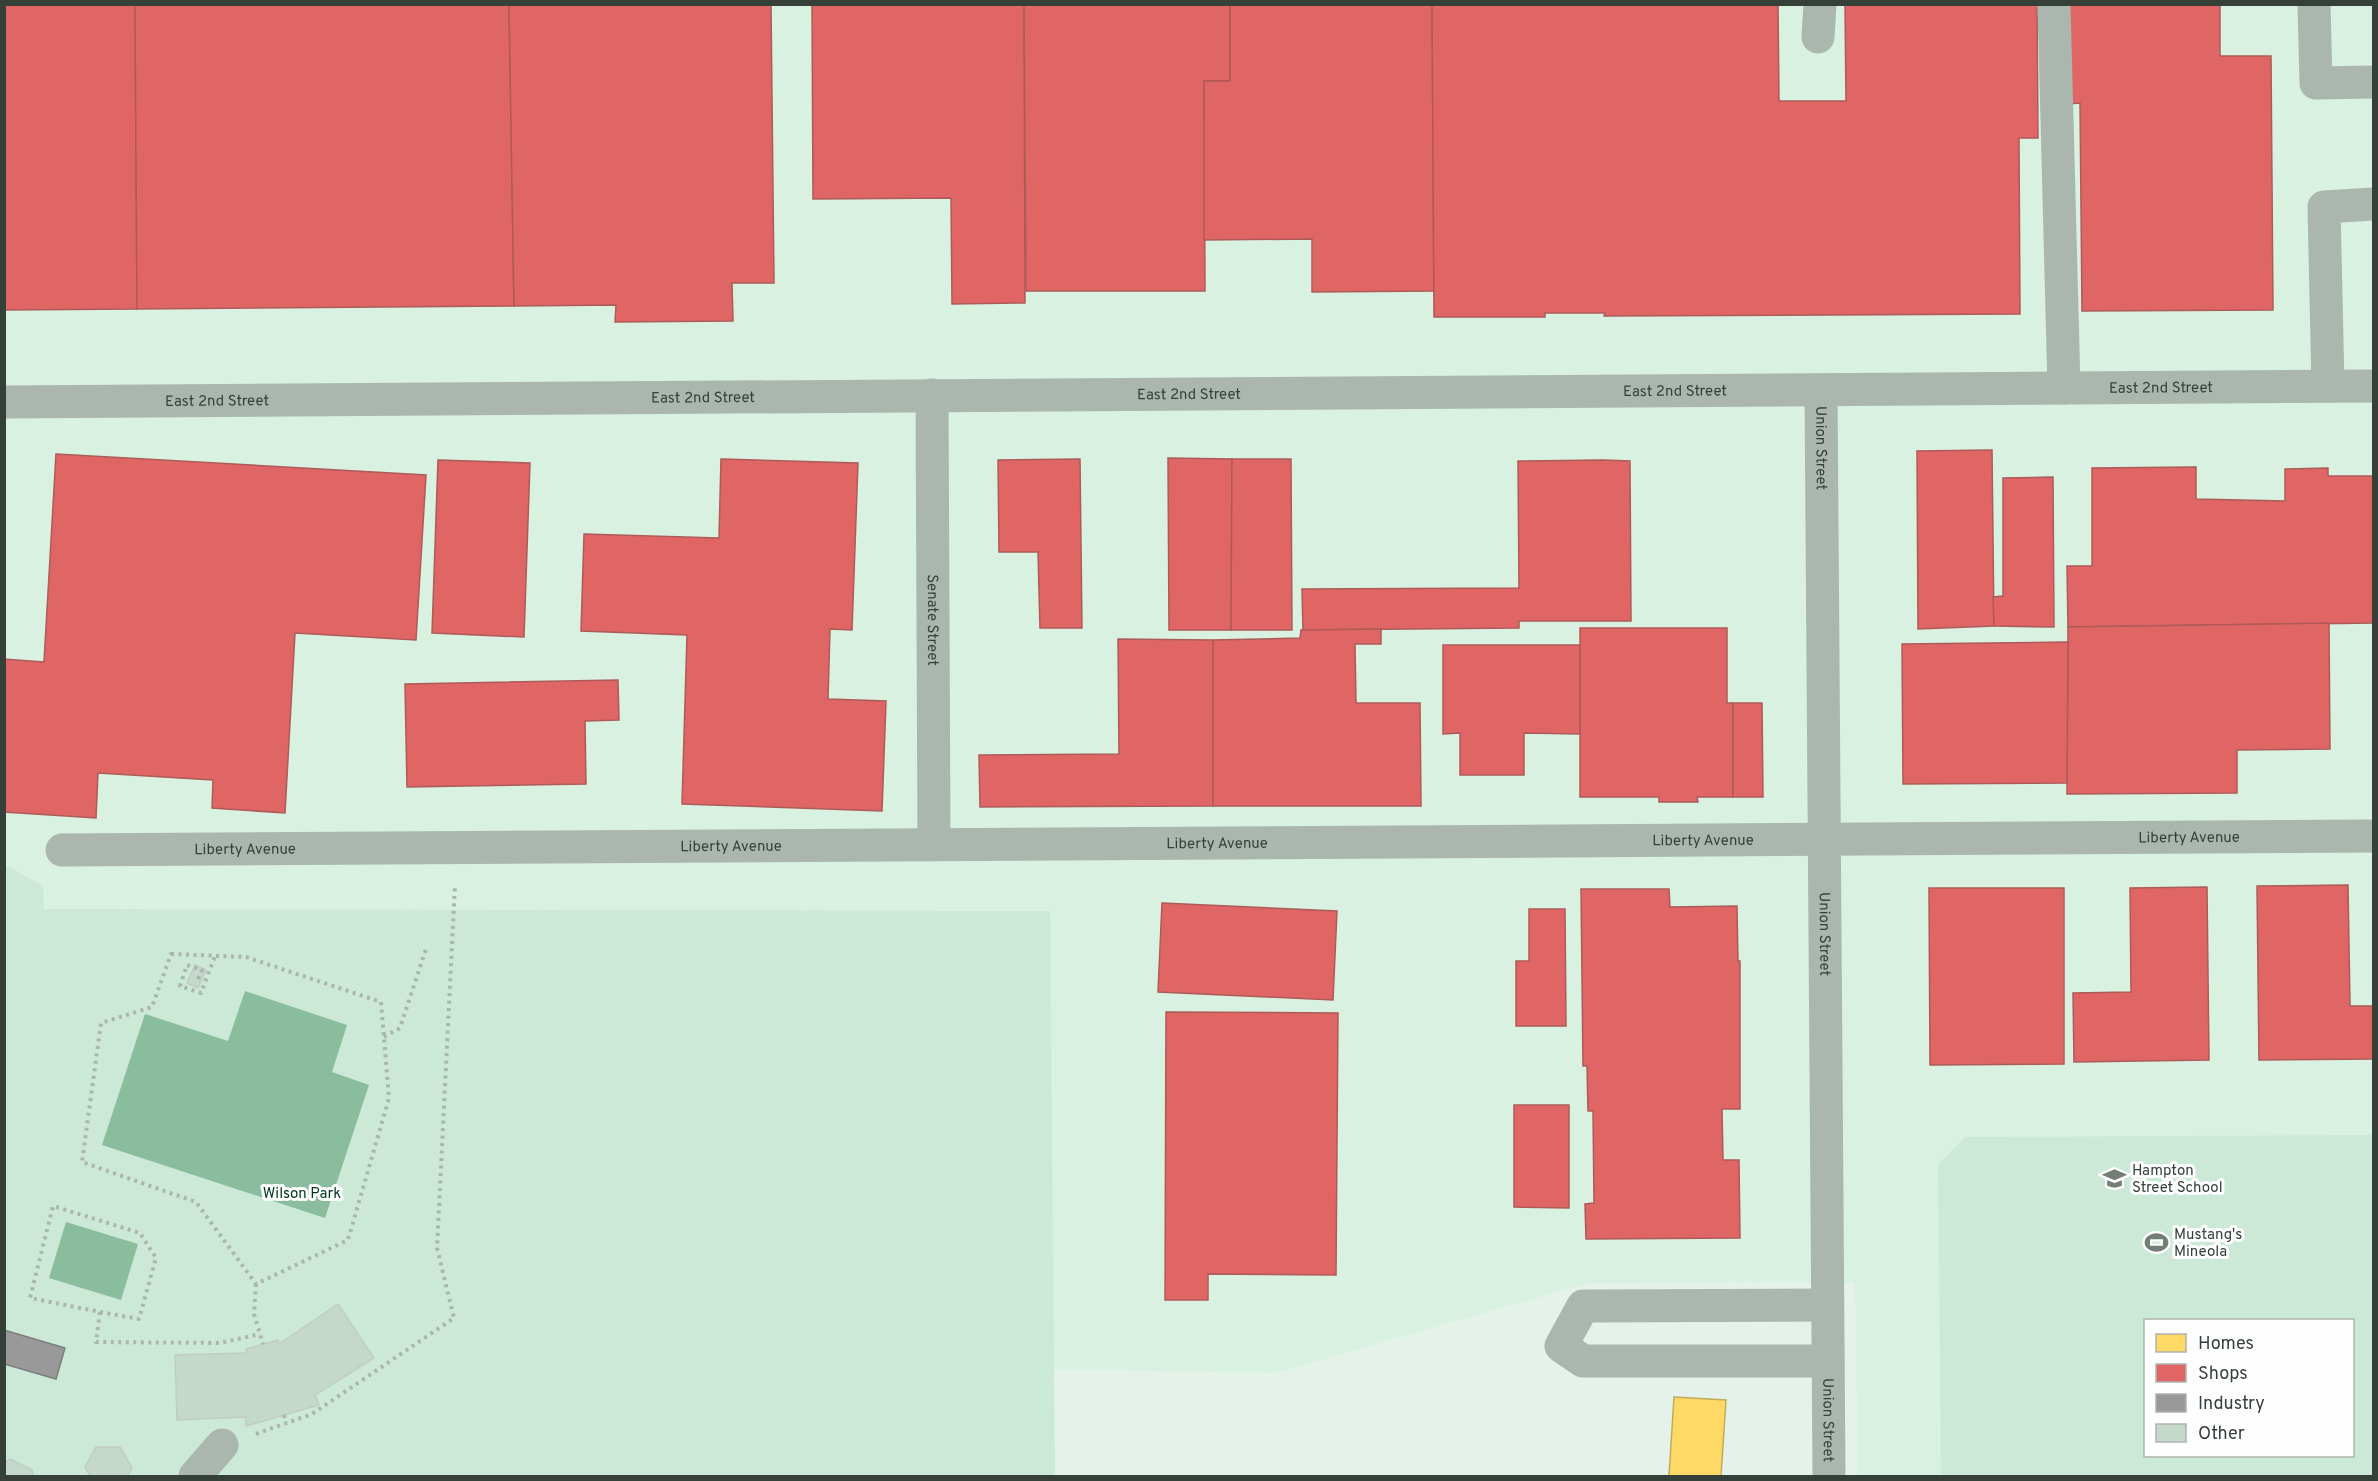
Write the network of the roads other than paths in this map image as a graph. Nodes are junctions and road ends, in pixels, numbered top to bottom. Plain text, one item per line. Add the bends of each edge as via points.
1 (1820, 4) edge
2 (2054, 4) edge
3 (2314, 4) edge
4 (1818, 37) dead end
5 (2373, 81) edge
6 (2373, 204) edge
7 (2328, 386) junction
8 (2373, 386) edge
9 (2064, 388) junction
10 (1821, 391) junction
11 (932, 395) junction
12 (4, 402) edge
13 (2373, 836) edge
14 (1823, 839) junction
15 (934, 844) junction
16 (62, 850) dead end
17 (1827, 1305) junction
18 (1828, 1361) junction
19 (222, 1445) road end
20 (195, 1476) edge
21 (1829, 1476) edge

1 - 4 street
2 - 9 street
3 - 5 street via 2316,83
6 - 7 street via 2324,207
7 - 8 street, East 2nd Street
7 - 9 street, East 2nd Street
9 - 10 street, East 2nd Street
10 - 11 street, East 2nd Street
10 - 14 street, Union Street
11 - 12 street, East 2nd Street
11 - 15 street, Senate Street
13 - 14 street, Liberty Avenue
14 - 15 street, Liberty Avenue
14 - 17 street, Union Street
15 - 16 street, Liberty Avenue
17 - 18 street, Union Street
17 - 18 street via 1582,1306 1561,1346 1583,1361
18 - 21 street, Union Street
19 - 20 street

